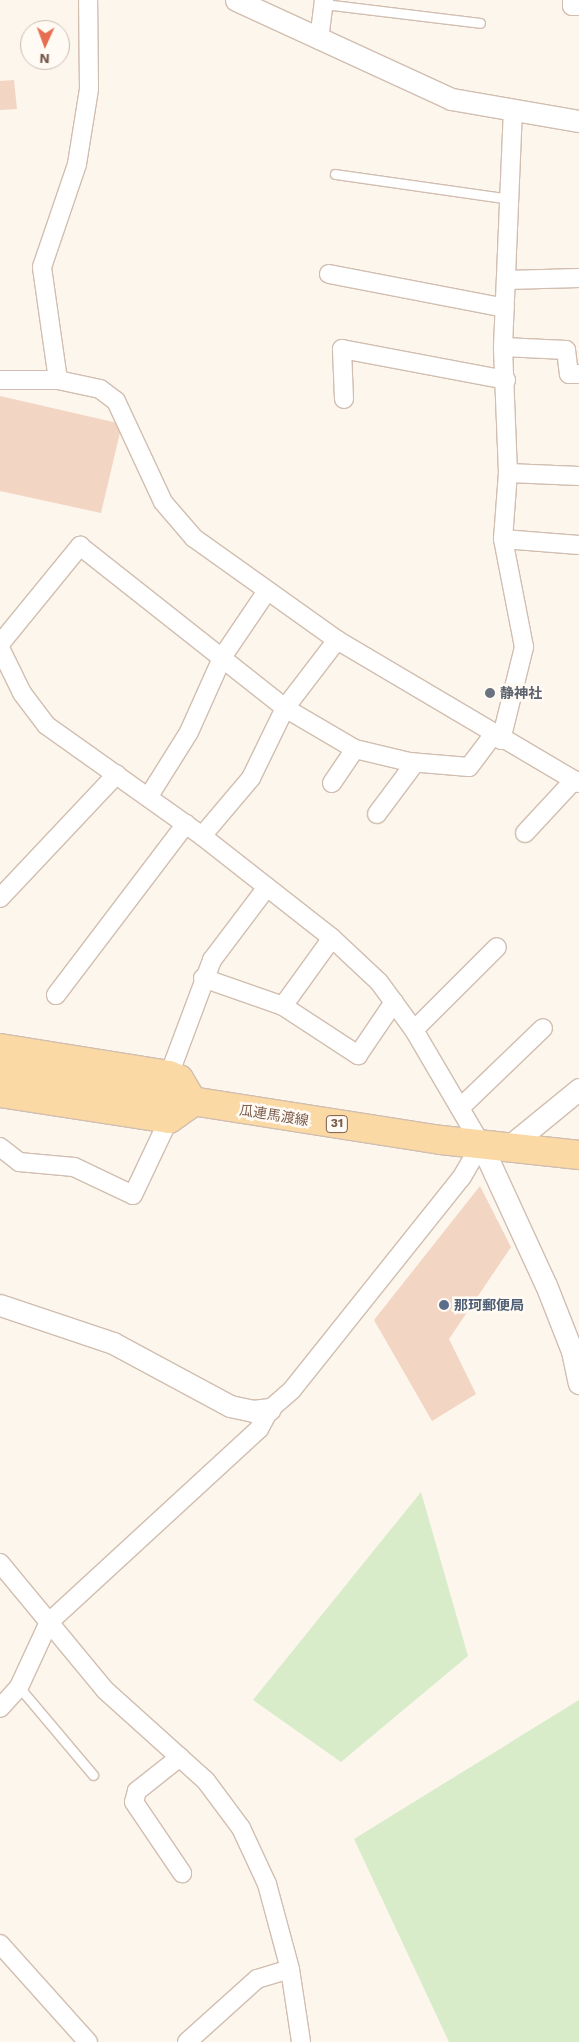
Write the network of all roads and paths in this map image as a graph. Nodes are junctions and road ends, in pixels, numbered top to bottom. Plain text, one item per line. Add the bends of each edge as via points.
1 (88, 0) edge
2 (236, 0) edge
3 (572, 0) edge
4 (324, 2) edge
5 (579, 6) edge
6 (480, 24) dead end
7 (319, 40) junction
8 (513, 112) junction
9 (579, 121) edge
10 (335, 174) dead end
11 (511, 199) junction
12 (329, 274) dead end
13 (579, 278) edge
14 (507, 280) junction
15 (505, 308) junction
16 (503, 347) junction
17 (579, 374) edge
18 (0, 380) edge
19 (58, 380) junction
20 (506, 380) junction
21 (344, 398) dead end
22 (508, 473) junction
23 (579, 476) edge
24 (503, 540) junction
25 (579, 545) edge
26 (267, 591) junction
27 (336, 640) junction
28 (0, 646) edge
29 (223, 656) junction
30 (285, 708) junction
31 (497, 737) junction
32 (355, 749) junction
33 (415, 763) junction
34 (117, 774) junction
35 (577, 782) edge
36 (332, 783) dead end
37 (149, 796) junction
38 (377, 814) dead end
39 (186, 824) junction
40 (525, 833) dead end
41 (202, 836) junction
42 (267, 887) junction
43 (0, 898) edge
44 (332, 938) junction
45 (497, 947) dead end
46 (203, 978) junction
47 (56, 995) dead end
48 (394, 1002) junction
49 (282, 1006) junction
50 (543, 1028) dead end
51 (414, 1030) junction
52 (0, 1048) edge
53 (0, 1071) edge
54 (169, 1075) junction
55 (579, 1088) edge
56 (0, 1092) edge
57 (193, 1102) junction
58 (460, 1108) junction
59 (170, 1119) junction
60 (481, 1144) junction
61 (0, 1147) edge
62 (508, 1148) junction
63 (579, 1155) edge
64 (0, 1305) edge
65 (579, 1383) edge
66 (270, 1409) junction
67 (0, 1563) edge
68 (50, 1622) junction
69 (19, 1687) junction
70 (0, 1708) edge
71 (180, 1757) junction
72 (93, 1775) dead end
73 (182, 1873) dead end
74 (0, 1944) edge
75 (290, 1969) junction
76 (88, 2042) edge
77 (187, 2042) edge
78 (301, 2042) edge

1 - 19 street via 89,89 77,164 42,267
2 - 7 street
3 - 5 street via 572,6
4 - 6 lane
4 - 7 street
7 - 8 street via 451,99
8 - 9 street
8 - 11 street
10 - 11 lane
11 - 14 street
12 - 15 street
13 - 14 street
14 - 15 street
15 - 16 street
16 - 17 street via 566,350 569,374
16 - 20 street
18 - 19 street
19 - 26 street via 100,389 116,401 163,502 194,538
20 - 21 street via 342,349
20 - 22 street
22 - 23 street
22 - 24 street
24 - 25 street
24 - 31 street via 524,647
26 - 27 street
26 - 29 street
27 - 30 street
27 - 31 street
28 - 29 street via 80,546
28 - 34 street via 22,694 46,725
29 - 30 street
29 - 37 street via 188,732
30 - 32 street
30 - 41 street via 251,778
31 - 33 street via 469,767
31 - 35 street
32 - 33 street
32 - 36 street
33 - 38 street
34 - 37 street
34 - 43 street
35 - 40 street
37 - 39 street
39 - 41 street
39 - 47 street
41 - 42 street
42 - 44 street
42 - 46 street
44 - 48 street
44 - 49 street
45 - 51 street
46 - 49 street
46 - 54 street
48 - 49 street via 358,1055
48 - 51 street
50 - 58 street
51 - 58 street
52 - 54 main road
53 - 57 main road, 瓜連馬渡線 / 31
54 - 57 main road via 183,1084
55 - 62 street
56 - 59 main road
57 - 59 main road
57 - 60 main road, 瓜連馬渡線 / 31
58 - 60 street
59 - 61 street via 133,1195 74,1167 19,1162
60 - 62 main road, 瓜連馬渡線 / 31
60 - 65 street via 546,1285 572,1351
60 - 66 street via 462,1178 292,1390
62 - 63 main road, 瓜連馬渡線 / 31
64 - 66 street via 113,1343 230,1406 253,1411
66 - 68 street via 259,1429
67 - 68 street
68 - 69 street
68 - 71 street via 105,1690
69 - 70 street
69 - 72 lane
71 - 73 street via 137,1791 134,1802
71 - 75 street via 206,1781 241,1828 267,1884
74 - 76 street
75 - 77 street via 256,1979
75 - 78 street

